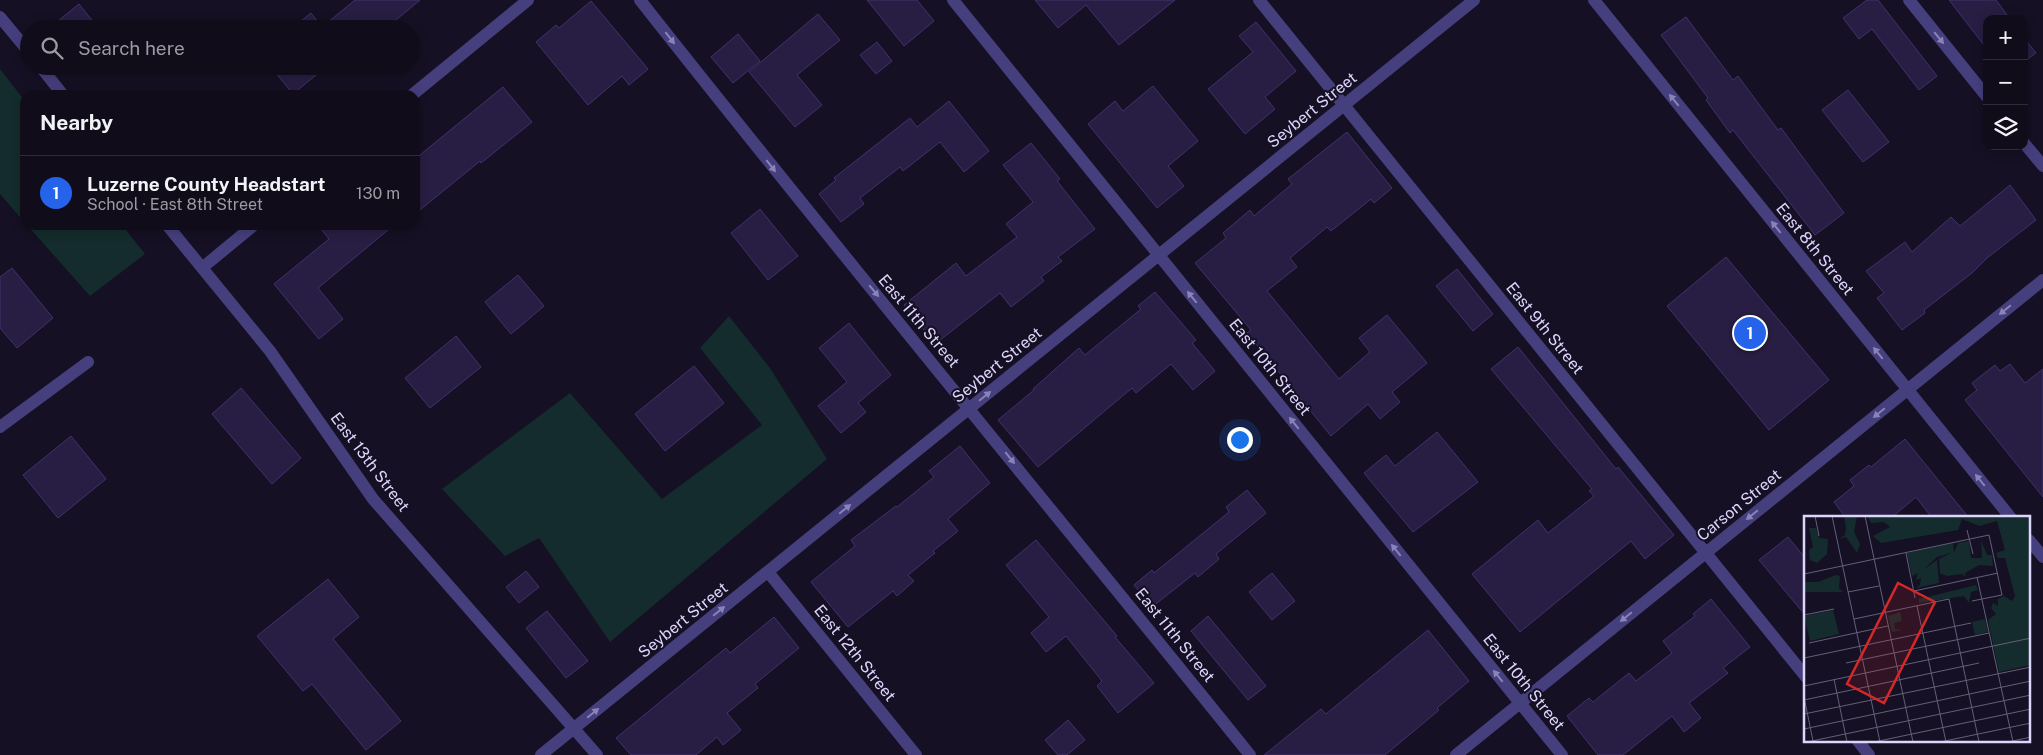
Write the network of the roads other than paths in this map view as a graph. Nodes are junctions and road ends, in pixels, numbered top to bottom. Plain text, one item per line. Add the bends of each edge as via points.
1 (528, 0) edge
2 (640, 0) edge
3 (952, 0) edge
4 (1259, 0) edge
5 (1474, 0) edge
6 (1594, 0) edge
7 (1909, 0) edge
8 (0, 17) edge
9 (20, 41) edge
10 (47, 75) edge
11 (59, 90) edge
12 (418, 90) edge
13 (1983, 91) edge
14 (1344, 105) junction
15 (2028, 148) edge
16 (2043, 166) edge
17 (171, 230) edge
18 (248, 230) edge
19 (1159, 255) junction
20 (202, 268) junction
21 (2043, 280) edge
22 (88, 362) dead end
23 (1907, 389) junction
24 (970, 408) junction
25 (0, 427) edge
26 (2009, 516) edge
27 (2030, 541) edge
28 (1706, 553) junction
29 (2043, 557) edge
30 (768, 572) junction
31 (1804, 675) edge
32 (1520, 703) junction
33 (575, 728) junction
34 (1859, 742) edge
35 (541, 755) edge
36 (597, 755) edge
37 (916, 755) edge
38 (1250, 755) edge
39 (1456, 755) edge
40 (1562, 755) edge
41 (1869, 755) edge

1 - 12 street
2 -> 24 street, East 11th Street via 783,182
3 - 19 street, East 10th Street
4 - 14 street, East 9th Street
5 - 14 street, Seybert Street
23 -> 6 street, East 8th Street
7 -> 13 street
8 - 9 street
10 - 11 street
14 - 19 street, Seybert Street
14 - 28 street, East 9th Street
15 - 16 street
17 - 20 street, East 13th Street
18 - 20 street
24 -> 19 street, Seybert Street
32 -> 19 street, East 10th Street
20 - 33 street, East 13th Street via 270,350 373,499
21 -> 23 street, Carson Street
22 - 25 street
26 -> 23 street, East 8th Street
23 -> 28 street, Carson Street
30 -> 24 street, Seybert Street
24 -> 38 street, East 11th Street
27 - 29 street
28 - 31 street, East 9th Street
28 -> 32 street, Carson Street
33 -> 30 street, Seybert Street
30 - 37 street, East 12th Street
32 - 39 street, Carson Street
32 - 40 street, East 10th Street
33 - 35 street, Seybert Street
33 - 36 street, East 13th Street
34 - 41 street

